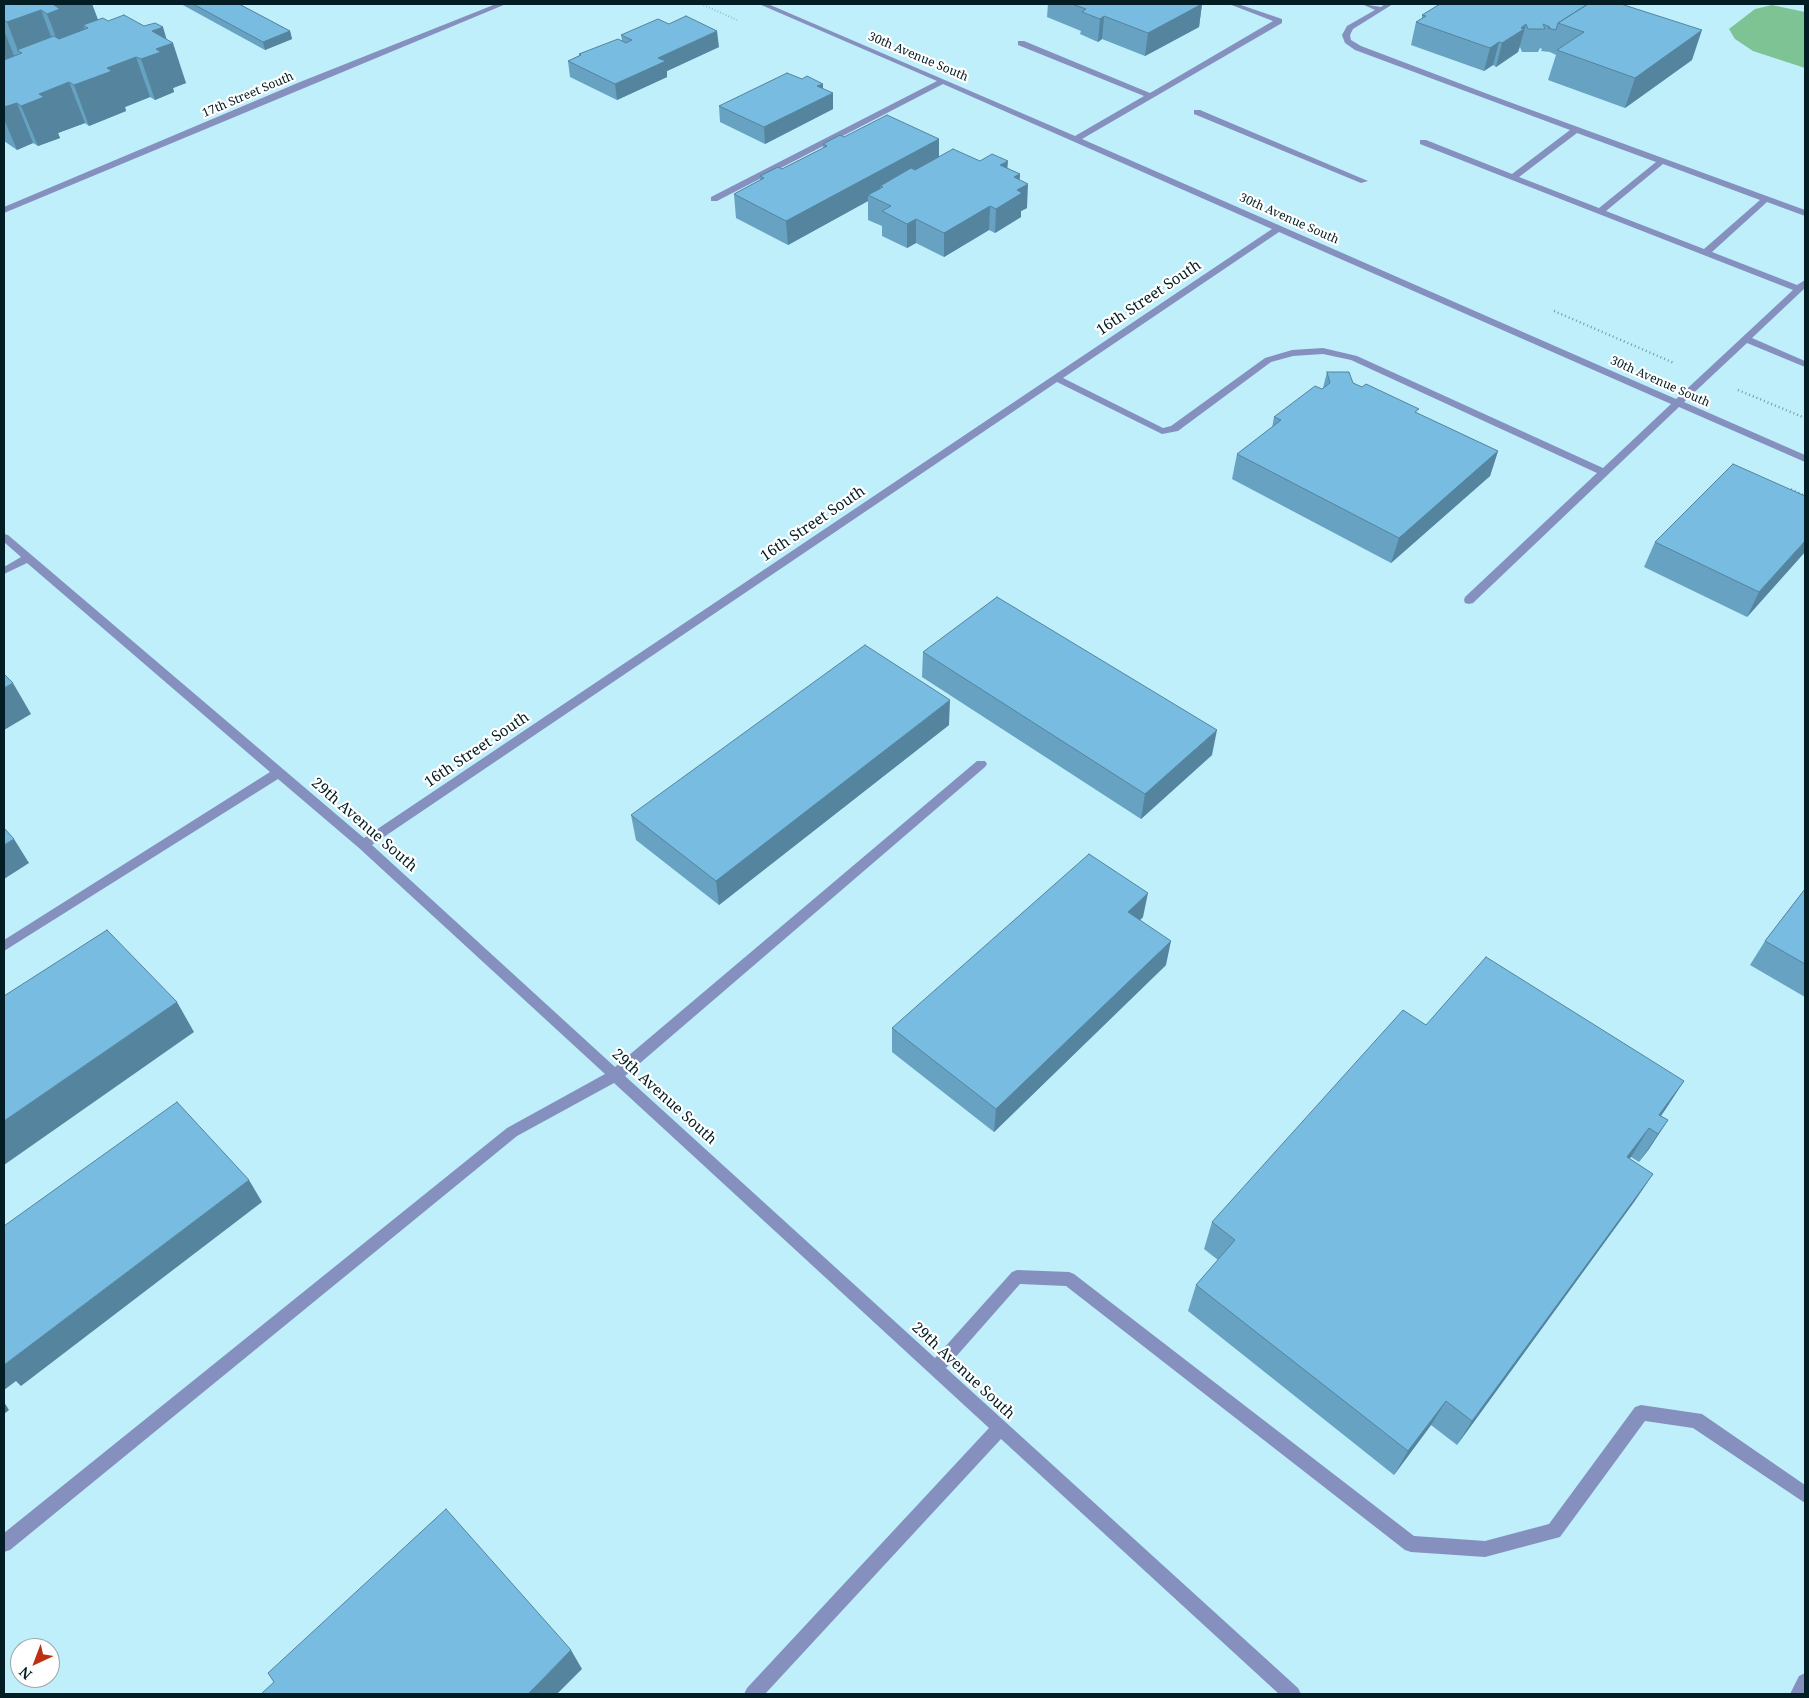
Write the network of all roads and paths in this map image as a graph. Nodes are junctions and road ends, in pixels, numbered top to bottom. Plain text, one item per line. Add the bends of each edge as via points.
1 (502, 4) edge
2 (762, 4) edge
3 (1232, 4) edge
4 (1365, 4) edge
5 (1390, 4) edge
6 (1381, 9) junction
7 (1021, 43) dead end
8 (943, 81) junction
9 (1150, 96) junction
10 (1197, 112) dead end
11 (1577, 130) junction
12 (1076, 139) junction
13 (1423, 142) dead end
14 (1662, 161) junction
15 (1512, 177) junction
16 (1364, 181) dead end
17 (714, 199) dead end
18 (1766, 199) junction
19 (4, 210) edge
20 (1600, 211) junction
21 (1805, 213) edge
22 (1279, 228) junction
23 (1705, 253) junction
24 (1802, 286) edge
25 (1745, 339) junction
26 (1805, 364) edge
27 (1056, 378) junction
28 (1678, 403) junction
29 (1805, 459) edge
30 (1605, 473) junction
31 (4, 537) edge
32 (28, 558) junction
33 (4, 571) edge
34 (1469, 600) dead end
35 (981, 764) dead end
36 (279, 772) junction
37 (363, 844) junction
38 (4, 946) edge
39 (616, 1075) junction
40 (936, 1368) junction
41 (1000, 1428) junction
42 (1805, 1495) edge
43 (4, 1544) edge
44 (1805, 1682) edge
45 (753, 1694) edge
46 (1292, 1694) edge
47 (1798, 1694) edge

1 - 19 street, 17th Street South
2 - 8 street, 30th Avenue South
3 - 9 street via 1278,21
4 - 6 street
5 - 6 street
6 - 11 street via 1350,28 1346,35 1348,41 1358,48
7 - 9 street
8 - 12 street, 30th Avenue South
8 - 17 street
9 - 12 street
10 - 16 street
11 - 14 street
11 - 15 street
12 - 22 street, 30th Avenue South
13 - 15 street
14 - 18 street
14 - 20 street
15 - 20 street
18 - 21 street
18 - 23 street
20 - 23 street
22 - 27 street, 16th Street South
22 - 28 street, 30th Avenue South
23 - 24 street
24 - 25 street
25 - 26 street
25 - 28 street
27 - 30 street via 1162,431 1174,429 1268,360 1292,353 1323,351 1354,358
27 - 37 street, 16th Street South
28 - 29 street, 30th Avenue South
28 - 30 street
30 - 34 street
31 - 32 street, 29th Avenue South
32 - 33 street
32 - 36 street, 29th Avenue South
35 - 39 street
36 - 37 street, 29th Avenue South
36 - 38 street
37 - 39 street, 29th Avenue South
39 - 40 street, 29th Avenue South
39 - 43 street via 512,1132
40 - 41 street, 29th Avenue South
40 - 42 street via 1017,1277 1069,1279 1411,1544 1485,1549 1554,1531 1641,1413 1696,1420
41 - 45 street
41 - 46 street, 29th Avenue South
44 - 47 street

